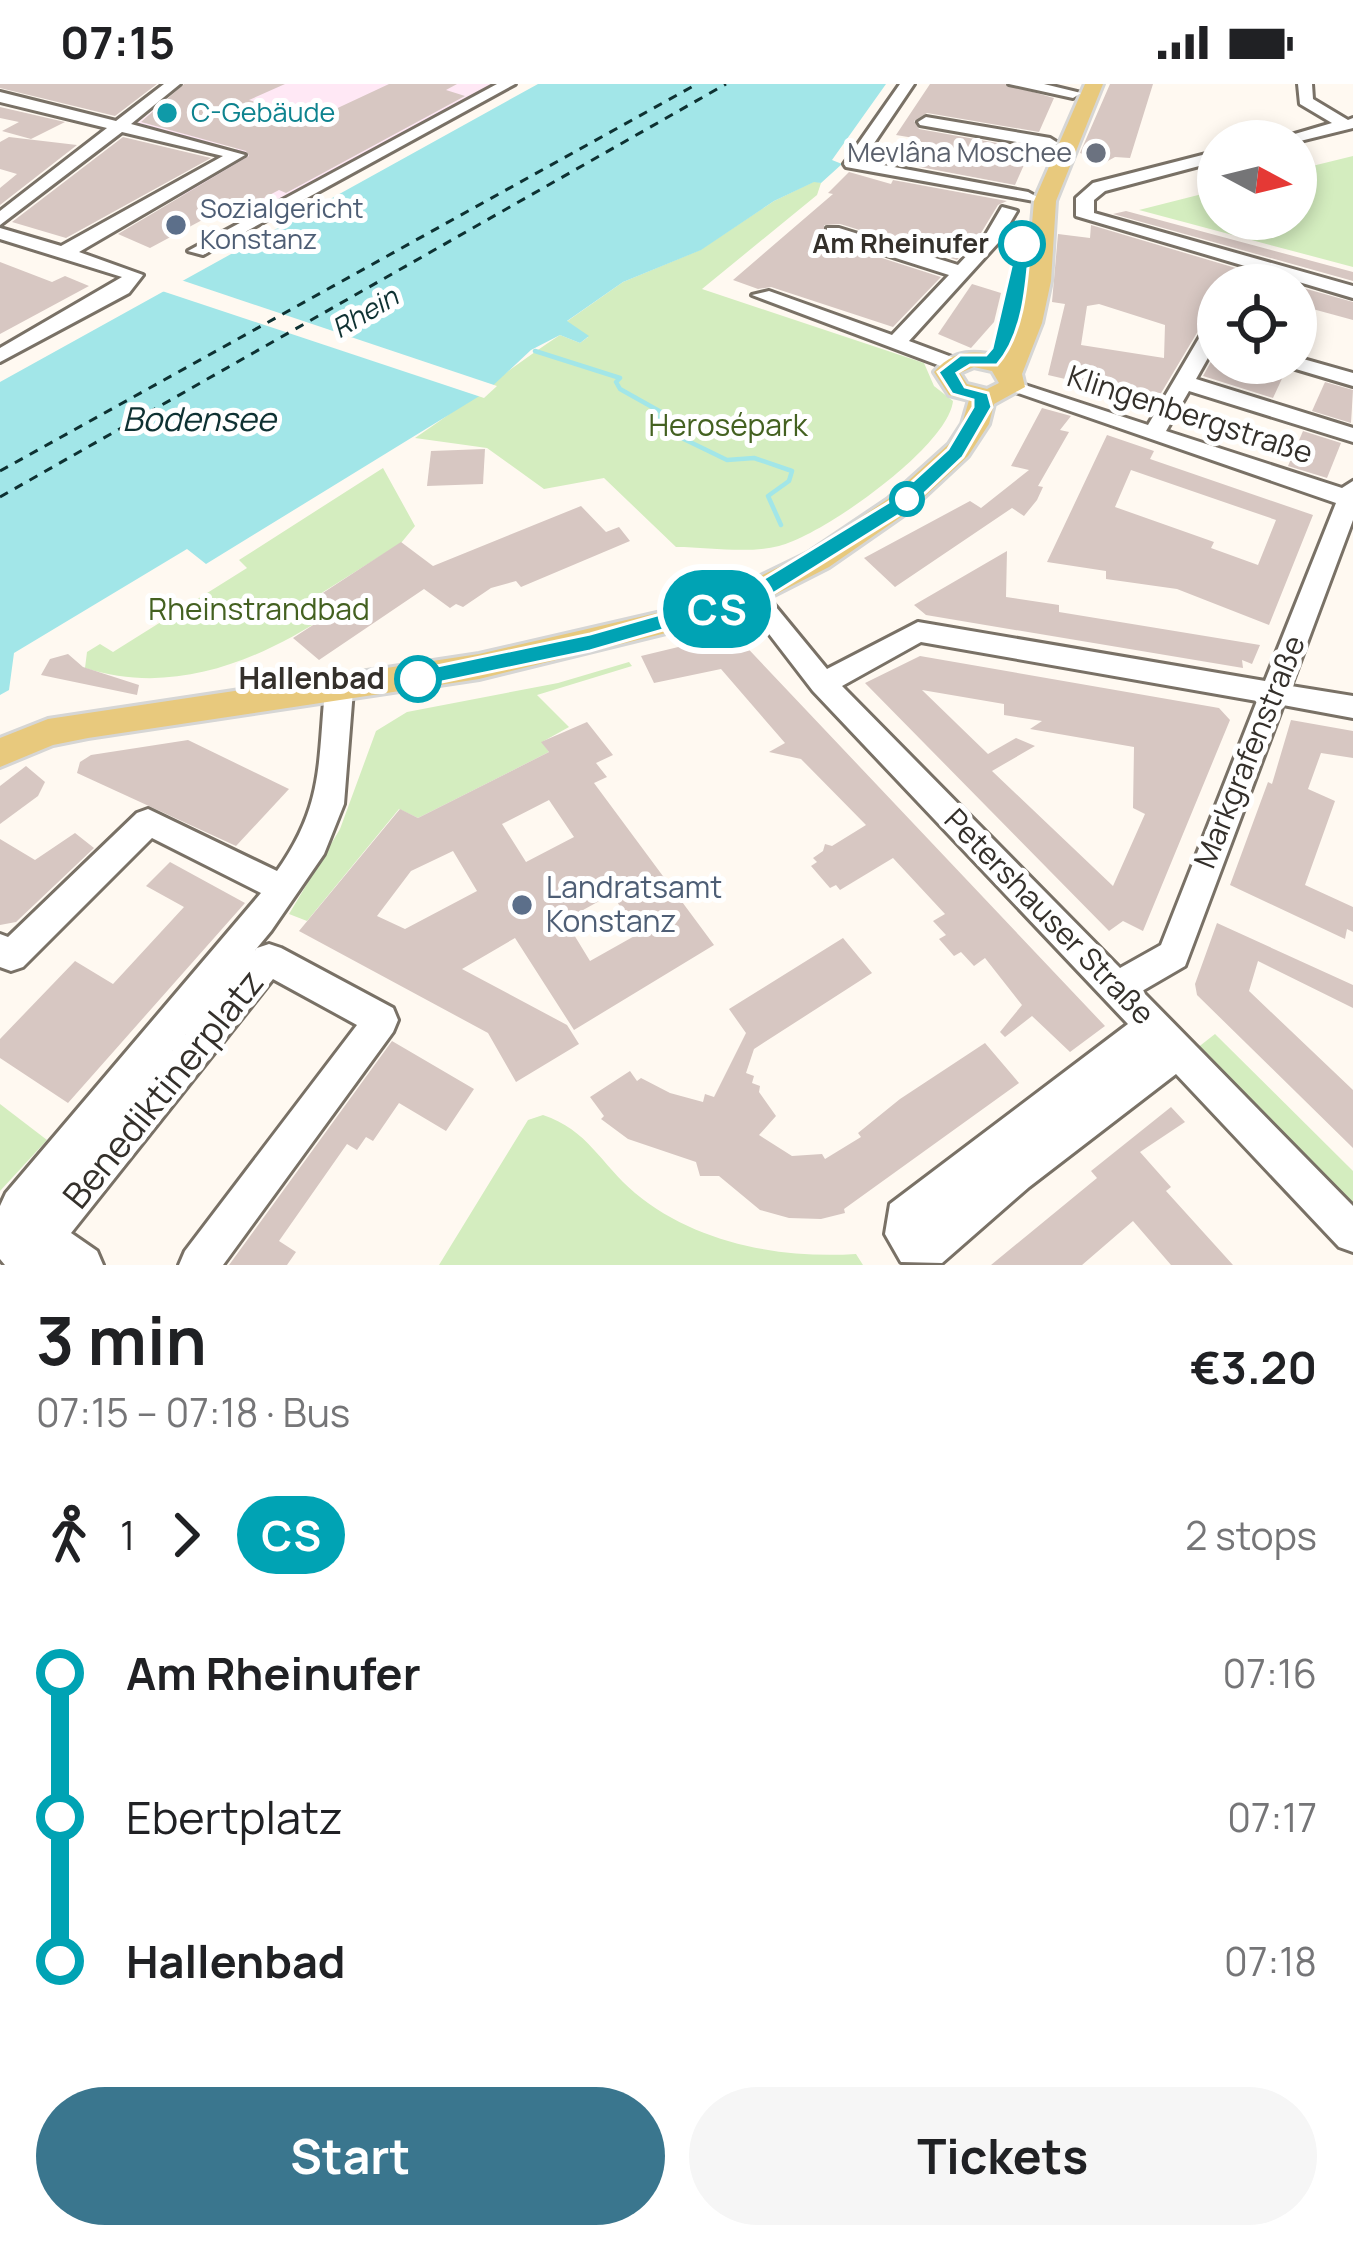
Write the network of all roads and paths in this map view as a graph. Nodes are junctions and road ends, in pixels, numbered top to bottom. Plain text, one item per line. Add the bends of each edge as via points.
1 (173, 84) edge
2 (508, 84) edge
3 (907, 84) edge
4 (1016, 84) edge
5 (1305, 84) edge
6 (1081, 87) edge
7 (0, 97) edge
8 (926, 122) dead end
9 (1348, 123) edge
10 (120, 126) junction
11 (1317, 131) edge
12 (1050, 143) junction
13 (1197, 161) edge
14 (1020, 208) junction
15 (0, 220) edge
16 (833, 232) dead end
17 (0, 233) edge
18 (197, 251) dead end
19 (63, 253) junction
20 (960, 272) junction
21 (1353, 292) edge
22 (762, 296) dead end
23 (897, 342) junction
24 (0, 356) edge
25 (1197, 361) edge
26 (953, 364) junction
27 (1317, 369) edge
28 (1004, 374) junction
29 (1353, 380) edge
30 (1183, 382) junction
31 (982, 397) junction
32 (1153, 434) junction
33 (1353, 435) edge
34 (1351, 494) edge
35 (753, 596) junction
36 (823, 684) junction
37 (339, 690) junction
38 (1274, 694) junction
39 (1353, 707) edge
40 (0, 753) edge
41 (284, 889) junction
42 (6, 953) edge
43 (1117, 988) junction
44 (1166, 1039) junction
45 (1353, 1233) edge
46 (920, 1256) edge
47 (30, 1265) edge
48 (83, 1265) edge
49 (199, 1265) edge

1 - 10 street
2 - 18 street
3 - 14 street via 852,164
4 - 6 street
5 - 9 street via 1304,101
6 - 12 main road
6 - 28 main road via 1045,201 1030,323
7 - 10 street
8 - 12 street
9 - 11 street
10 - 15 street
10 - 19 street via 237,155
12 - 14 main road
13 - 21 street via 1099,187 1085,198 1085,216
14 - 20 street
14 - 28 main road
16 - 20 street
17 - 19 street
19 - 24 street via 134,275 122,290
20 - 23 street
22 - 23 street
23 - 26 street
25 - 30 street
26 - 28 main road via 966,359
26 - 31 main road via 952,386
27 - 29 street
28 - 31 main road via 998,396
28 - 32 street, Klingenbergstraße
30 - 32 street
30 - 33 street
31 - 35 main road via 956,453 925,483
32 - 34 street, Klingenbergstraße
34 - 38 street, Markgrafenstraße
35 - 36 street, Petershauser Straße
35 - 37 main road via 570,647
36 - 38 street via 917,632
36 - 43 street, Petershauser Straße
37 - 40 main road via 88,725
37 - 41 street, Benediktinerplatz via 329,804
38 - 39 street
38 - 43 street, Markgrafenstraße via 1173,955
41 - 42 street via 148,822
41 - 47 street, Benediktinerplatz via 19,1206 9,1240
43 - 44 street, Petershauser Straße
44 - 45 street, Petershauser Straße
44 - 46 street via 920,1203 904,1218 904,1234
48 - 49 street, Benediktinerplatz via 43,1238 269,959 381,1020

